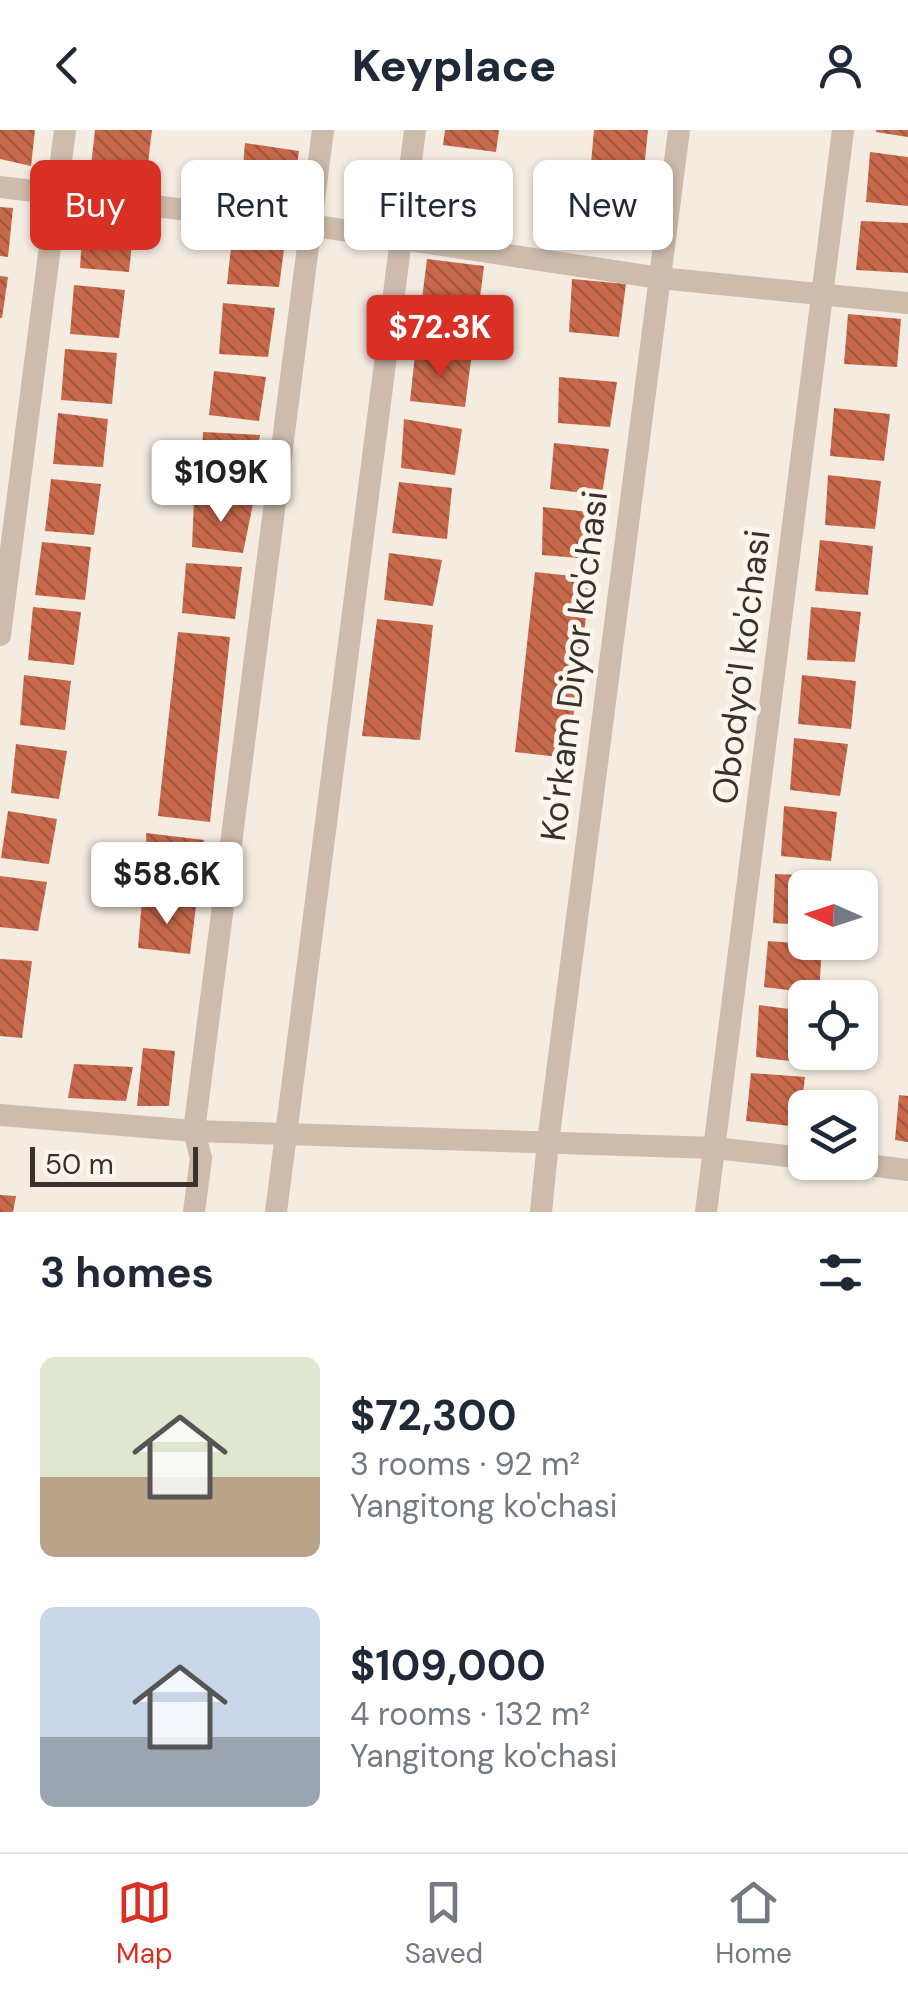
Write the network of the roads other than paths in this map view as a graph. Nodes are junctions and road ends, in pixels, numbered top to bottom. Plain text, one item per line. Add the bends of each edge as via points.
1 (65, 130) edge
2 (323, 130) edge
3 (415, 130) edge
4 (679, 130) edge
5 (843, 130) edge
6 (61, 160) edge
7 (319, 160) edge
8 (411, 160) edge
9 (0, 187) edge
10 (30, 192) edge
11 (49, 250) edge
12 (307, 250) edge
13 (399, 250) edge
14 (463, 250) edge
15 (660, 278) junction
16 (824, 293) junction
17 (908, 303) edge
18 (0, 635) edge
19 (0, 1115) edge
20 (194, 1131) junction
21 (286, 1134) junction
22 (548, 1142) junction
23 (715, 1148) junction
24 (788, 1156) edge
25 (878, 1166) edge
26 (908, 1170) edge
27 (194, 1212) edge
28 (276, 1212) edge
29 (541, 1212) edge
30 (706, 1212) edge

1 - 6 street
2 - 7 street
3 - 8 street
4 - 15 street, Ko'rkam Diyor ko'chasi
5 - 16 street, Obodyo'l ko'chasi
9 - 10 street
11 - 18 street
12 - 20 street
13 - 21 street
14 - 15 street
15 - 16 street
15 - 22 street, Ko'rkam Diyor ko'chasi
16 - 17 street
16 - 23 street, Obodyo'l ko'chasi
19 - 20 street
20 - 21 street
20 - 27 street via 201,1158
21 - 22 street
21 - 28 street
22 - 23 street
22 - 29 street, Ko'rkam Diyor ko'chasi
23 - 24 street
23 - 30 street, Obodyo'l ko'chasi
25 - 26 street

